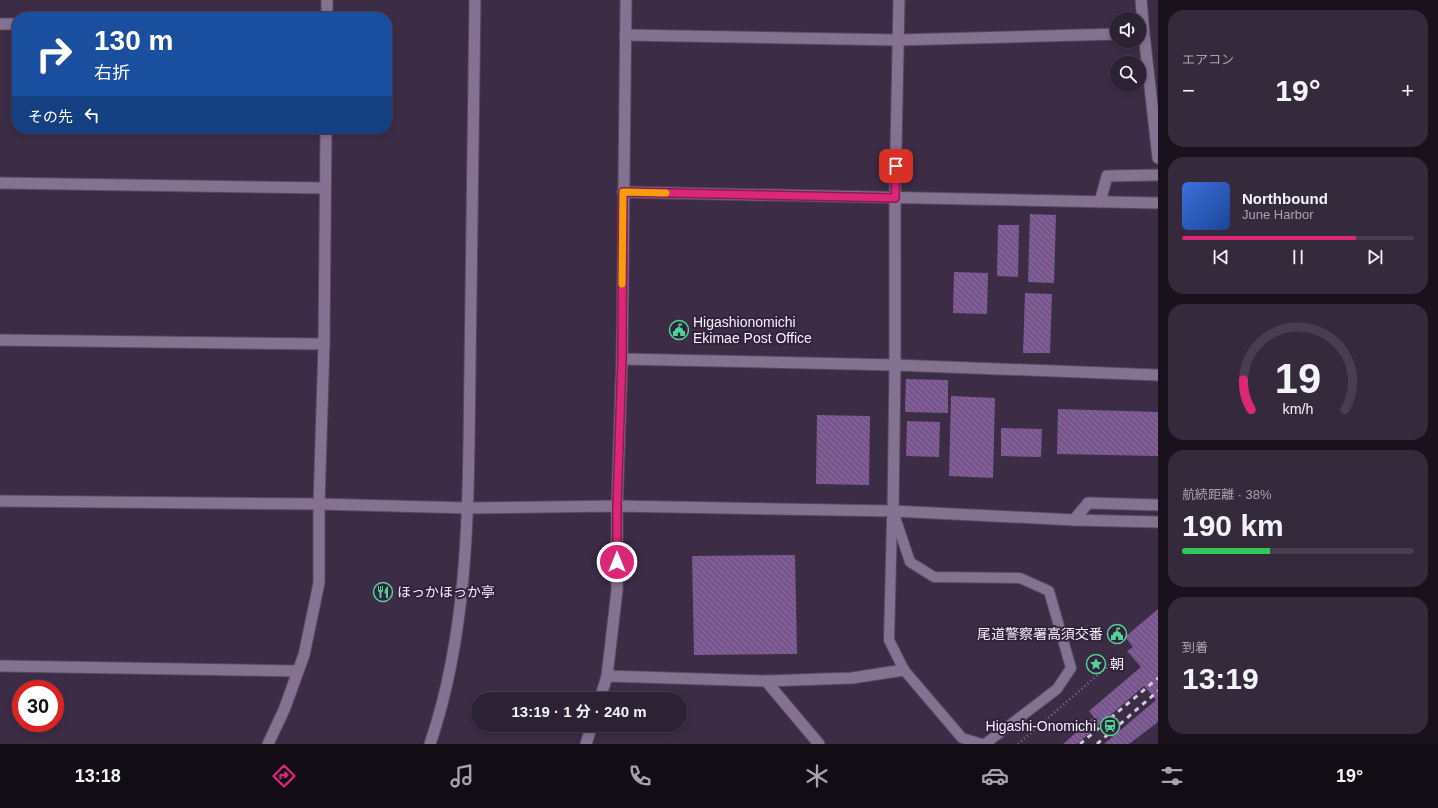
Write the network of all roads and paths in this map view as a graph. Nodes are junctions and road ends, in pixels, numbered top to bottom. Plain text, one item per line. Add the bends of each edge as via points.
1 (327, 0) edge
2 (475, 0) edge
3 (626, 0) edge
4 (898, 0) edge
5 (1141, 0) edge
6 (326, 12) edge
7 (1141, 12) edge
8 (0, 24) edge
9 (12, 24) edge
10 (1110, 34) edge
11 (626, 35) junction
12 (898, 40) junction
13 (1143, 48) edge
14 (326, 134) edge
15 (1158, 158) edge
16 (1158, 176) edge
17 (0, 183) edge
18 (325, 188) junction
19 (623, 192) junction
20 (895, 198) junction
21 (1100, 202) junction
22 (1158, 203) edge
23 (0, 340) edge
24 (324, 344) junction
25 (622, 359) junction
26 (895, 365) junction
27 (1158, 375) edge
28 (0, 502) edge
29 (319, 504) junction
30 (1158, 505) edge
31 (617, 506) junction
32 (468, 508) junction
33 (893, 511) junction
34 (1074, 520) junction
35 (1158, 522) edge
36 (1115, 660) dead end
37 (0, 666) edge
38 (904, 670) junction
39 (298, 671) junction
40 (607, 676) junction
41 (766, 681) junction
42 (602, 692) edge
43 (590, 732) edge
44 (268, 744) edge
45 (430, 744) edge
46 (586, 744) edge
47 (819, 744) edge
48 (982, 744) edge
49 (985, 744) edge
50 (1018, 744) edge

1 - 6 street
2 - 32 street
3 - 11 street
4 - 12 street
5 - 7 street
8 - 9 street
10 - 12 street
11 - 12 street
11 - 19 street
12 - 20 street
13 - 15 street
14 - 18 street
16 - 21 street via 1107,176
17 - 18 street
18 - 24 street
19 - 20 street
19 - 25 street
20 - 21 street
20 - 26 street
21 - 22 street
23 - 24 street
24 - 29 street
25 - 26 street
25 - 31 street
26 - 27 street
26 - 33 street
28 - 29 street
29 - 32 street
29 - 39 street via 319,583 304,655
30 - 34 street via 1088,504
31 - 32 street
31 - 33 street
31 - 40 street via 617,590
32 - 45 street via 459,621 440,717
33 - 34 street
33 - 38 lane via 889,640
33 - 49 lane via 910,562 934,577 1020,578 1049,591 1071,668 1057,689
34 - 35 street
36 - 50 path
37 - 39 street
38 - 41 street via 852,678
38 - 48 lane via 962,738
39 - 44 street
40 - 41 street
40 - 42 street
41 - 47 street
43 - 46 street

